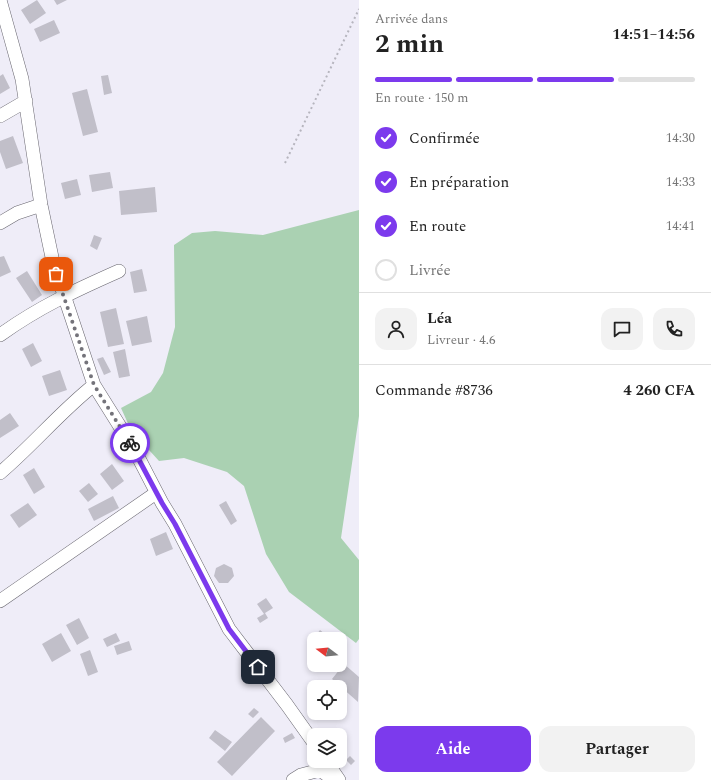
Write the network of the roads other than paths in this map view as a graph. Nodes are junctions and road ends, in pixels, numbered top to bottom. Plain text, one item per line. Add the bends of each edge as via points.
1 (0, 0) edge
2 (26, 101) junction
3 (0, 116) edge
4 (42, 205) junction
5 (0, 222) edge
6 (119, 271) dead end
7 (64, 296) junction
8 (0, 335) edge
9 (94, 385) junction
10 (0, 473) edge
11 (156, 493) junction
12 (0, 601) edge
13 (307, 734) edge
14 (331, 768) edge
15 (293, 780) edge
16 (334, 780) edge
17 (339, 780) edge

1 - 2 street via 15,50
2 - 3 street
2 - 4 street
4 - 5 street
4 - 7 street via 53,262
6 - 7 street
7 - 8 street via 29,314
7 - 9 street
9 - 10 street via 75,400 26,451
9 - 11 street via 134,449
11 - 12 street
11 - 13 street via 175,524 229,629
14 - 17 street
15 - 16 street via 320,770

